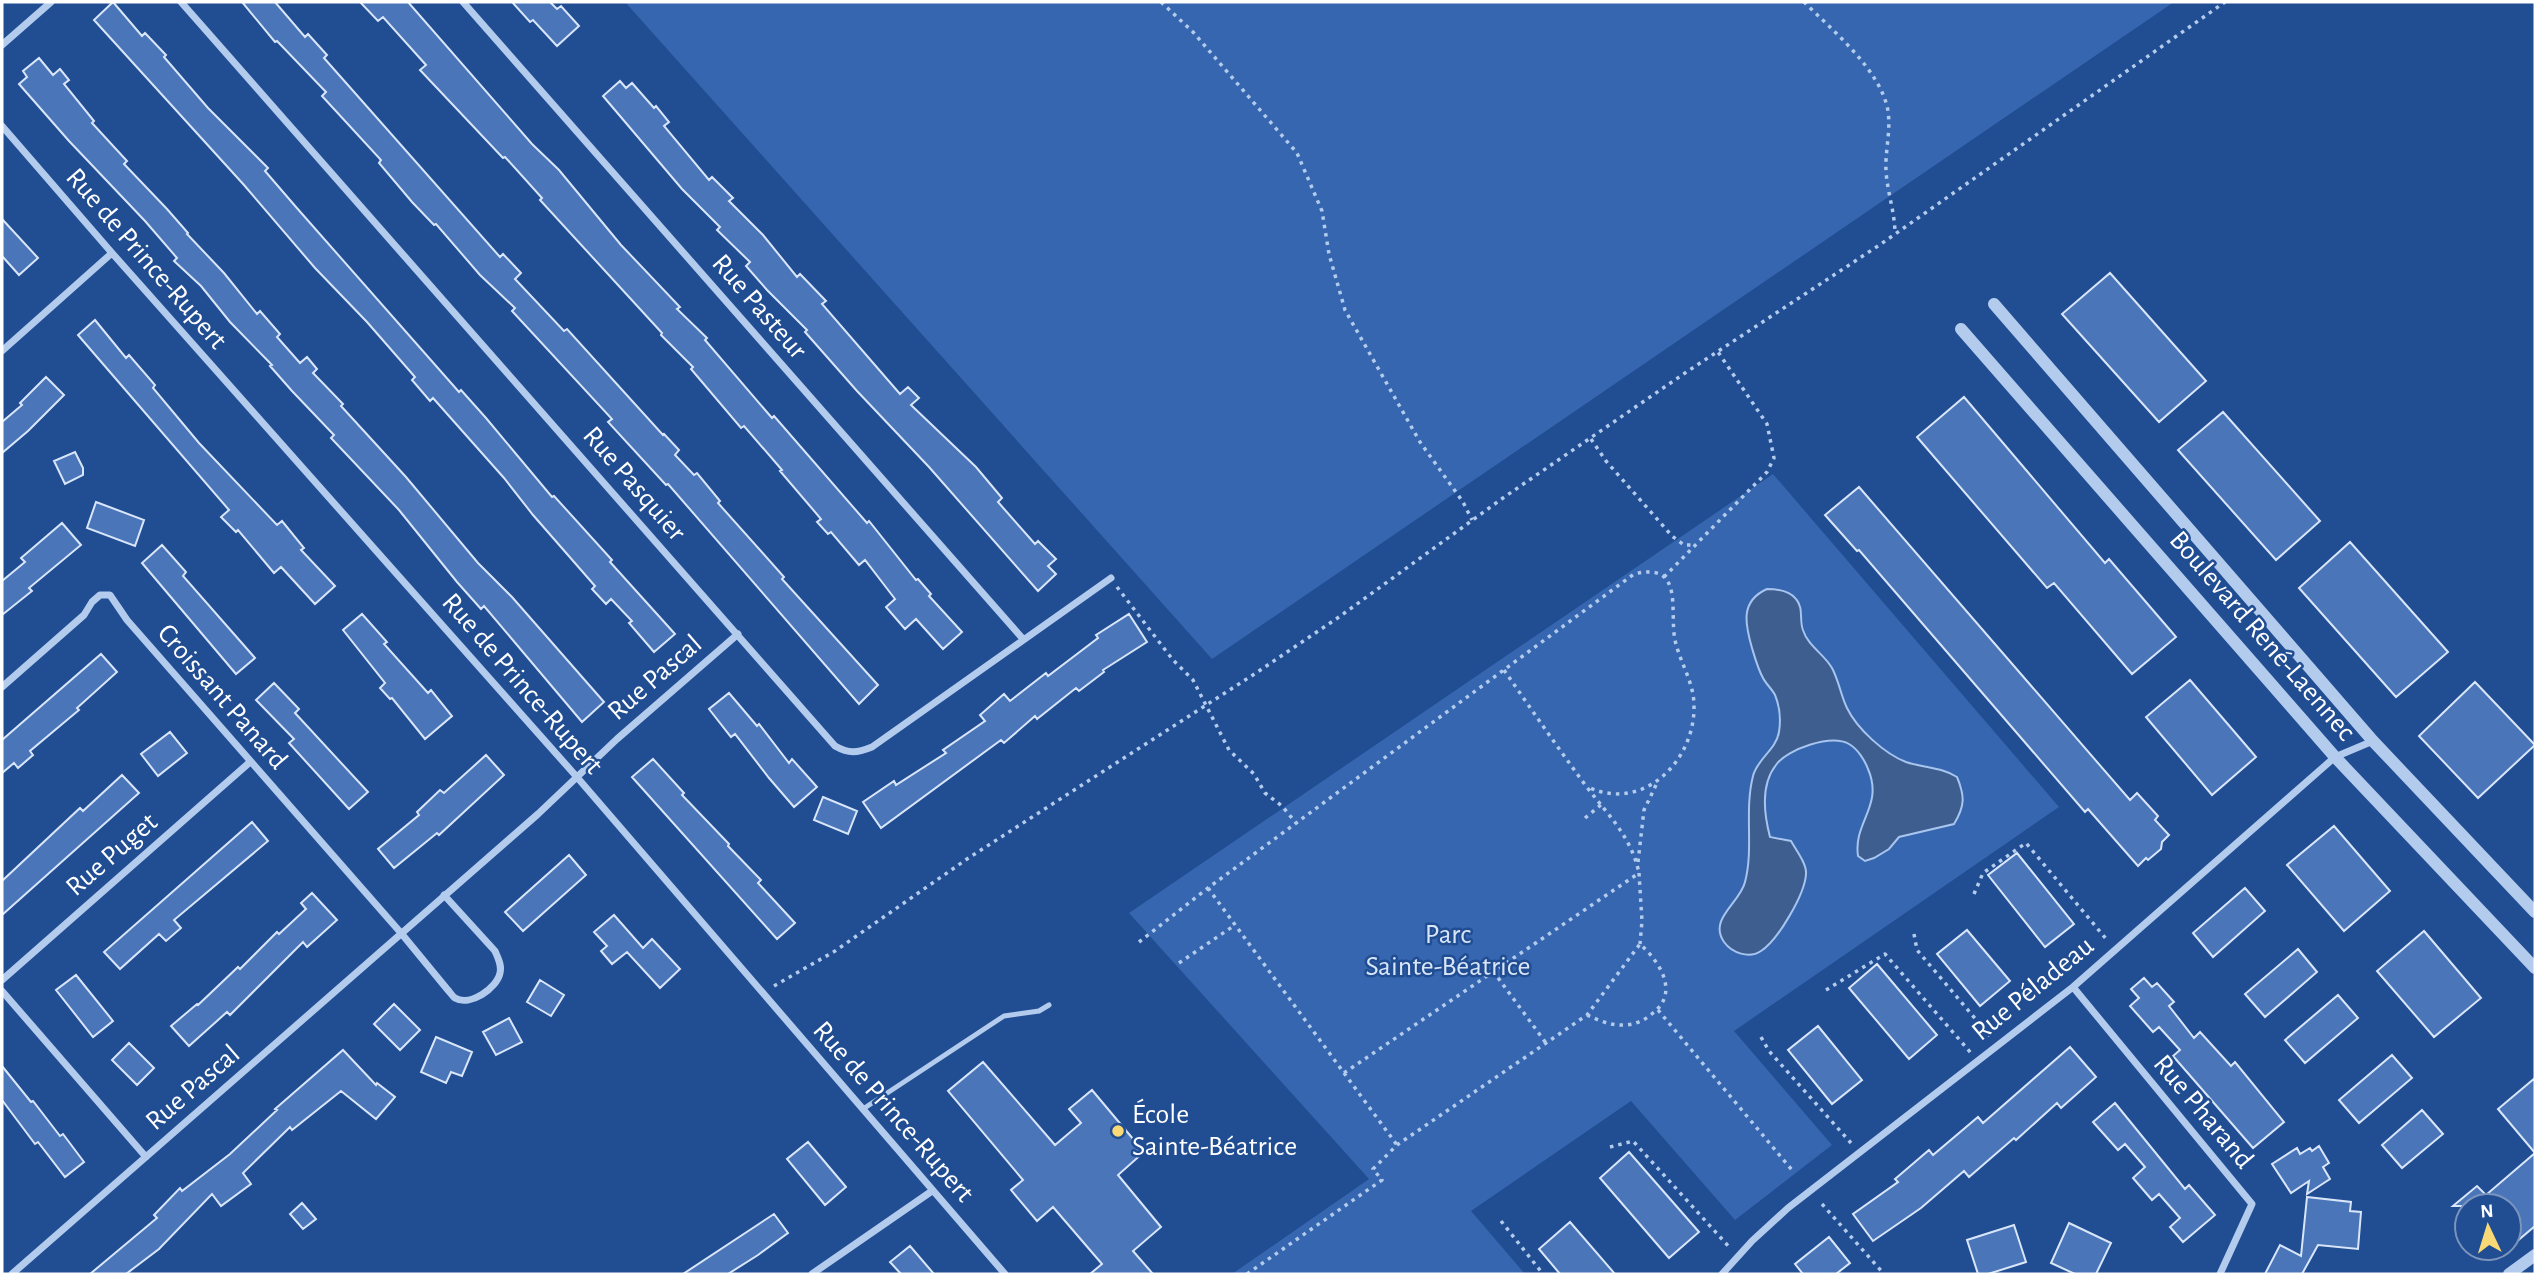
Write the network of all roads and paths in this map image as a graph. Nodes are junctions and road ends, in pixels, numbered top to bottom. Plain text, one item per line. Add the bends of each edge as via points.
1 (51, 2) edge
2 (181, 2) edge
3 (463, 2) edge
4 (1161, 2) edge
5 (1804, 2) edge
6 (2225, 2) edge
7 (2, 45) edge
8 (2, 125) edge
9 (1895, 234) junction
10 (112, 253) junction
11 (1994, 304) dead end
12 (1961, 329) dead end
13 (2, 351) edge
14 (1717, 352) junction
15 (1590, 438) junction
16 (1472, 520) junction
17 (1694, 545) junction
18 (1664, 577) junction
19 (1111, 578) joint
20 (738, 634) junction
21 (1023, 639) junction
22 (1504, 670) junction
23 (2, 687) edge
24 (1207, 705) junction
25 (2373, 741) junction
26 (2335, 757) junction
27 (250, 762) junction
28 (576, 776) junction
29 (1657, 784) junction
30 (1588, 788) junction
31 (1602, 804) junction
32 (1585, 818) dead end
33 (1296, 823) junction
34 (1639, 873) junction
35 (1208, 888) junction
36 (1974, 894) dead end
37 (444, 895) junction
38 (2535, 912) edge
39 (1235, 925) junction
40 (401, 933) junction
41 (1914, 934) dead end
42 (1139, 942) dead end
43 (1640, 944) junction
44 (2115, 950) junction
45 (1180, 963) dead end
46 (2535, 968) edge
47 (1493, 971) junction
48 (2, 979) edge
49 (2073, 987) junction
50 (1826, 990) dead end
51 (2, 991) edge
52 (763, 992) junction
53 (1049, 1005) dead end
54 (1658, 1010) junction
55 (1587, 1015) junction
56 (1761, 1037) dead end
57 (1546, 1042) junction
58 (1998, 1045) junction
59 (1978, 1061) junction
60 (1344, 1073) junction
61 (863, 1109) junction
62 (1397, 1145) junction
63 (1610, 1147) dead end
64 (1859, 1152) junction
65 (146, 1157) junction
66 (1793, 1170) dead end
67 (932, 1191) junction
68 (1822, 1204) dead end
69 (1501, 1221) dead end
70 (2535, 1255) edge
71 (1738, 1257) junction
72 (12, 1274) edge
73 (812, 1274) edge
74 (1004, 1274) edge
75 (1247, 1274) edge
76 (1544, 1274) edge
77 (1722, 1274) edge
78 (1884, 1274) edge
79 (2220, 1274) edge
80 (2510, 1274) edge

1 - 7 street
2 - 20 street, Rue Pasquier
3 - 21 street, Rue Pasteur
4 - 16 path via 1193,32 1297,153 1322,211 1345,310 1420,442
5 - 9 path via 1844,42 1883,94
6 - 9 path
8 - 10 street, Rue de Prince-Rupert
9 - 14 path
10 - 13 street
10 - 28 street, Rue de Prince-Rupert
11 - 25 street, Boulevard René-Laennec
12 - 26 street, Boulevard René-Laennec
14 - 15 path
14 - 17 path via 1767,424 1774,458 1767,472
15 - 16 path
15 - 17 path via 1672,536 1684,545
16 - 24 path
17 - 18 path
18 - 22 path via 1654,572 1634,574
18 - 29 path via 1672,588 1675,638 1690,679 1694,707 1685,747
19 - 21 street, Rue Pasquier
19 - 24 path via 1193,680
20 - 21 street, Rue Pasquier via 835,746 846,752 872,747
20 - 28 street, Rue Pascal
22 - 30 path
22 - 33 path
23 - 27 street, Croissant Panard via 84,615 100,595 110,595
24 - 33 path via 1229,750
24 - 52 path via 967,859 835,951
25 - 26 street, Rue Péladeau
25 - 38 street, Boulevard René-Laennec
26 - 44 street, Rue Péladeau
26 - 46 street, Boulevard René-Laennec
27 - 40 street, Croissant Panard
27 - 48 street, Rue Puget
28 - 37 street, Rue Pascal
28 - 52 street, Rue de Prince-Rupert
29 - 30 path via 1612,794
29 - 34 path via 1644,810
30 - 31 path
31 - 32 path
31 - 34 path via 1628,841
33 - 35 path
34 - 43 path
34 - 47 path
35 - 39 path
35 - 42 path
36 - 44 path via 1983,873 2026,843
37 - 40 street, Rue Pascal
37 - 40 street via 495,951 501,969 493,986 475,998 455,998
39 - 45 path
39 - 60 path
40 - 65 street, Rue Pascal
41 - 58 path via 1917,950
43 - 54 path via 1657,961 1665,981 1666,996
43 - 55 path
44 - 49 street, Rue Péladeau
47 - 57 path
47 - 60 path
49 - 58 street, Rue Péladeau
49 - 79 street, Rue Pharand via 2252,1204
50 - 59 path via 1885,954
51 - 65 street
52 - 61 street, Rue de Prince-Rupert
53 - 61 lane via 1004,1016
54 - 55 path via 1643,1021 1623,1025
54 - 66 path
55 - 57 path
56 - 64 path
57 - 62 path
58 - 59 street, Rue Péladeau
59 - 64 street, Rue Péladeau
60 - 62 path
61 - 67 street, Rue de Prince-Rupert
62 - 75 path via 1373,1169 1382,1180
63 - 71 path via 1633,1141
64 - 71 street, Rue Péladeau via 1788,1208
65 - 72 street, Rue Pascal
67 - 73 street
67 - 74 street, Rue de Prince-Rupert
68 - 78 path
69 - 76 path
70 - 80 street
71 - 77 street, Rue Péladeau

